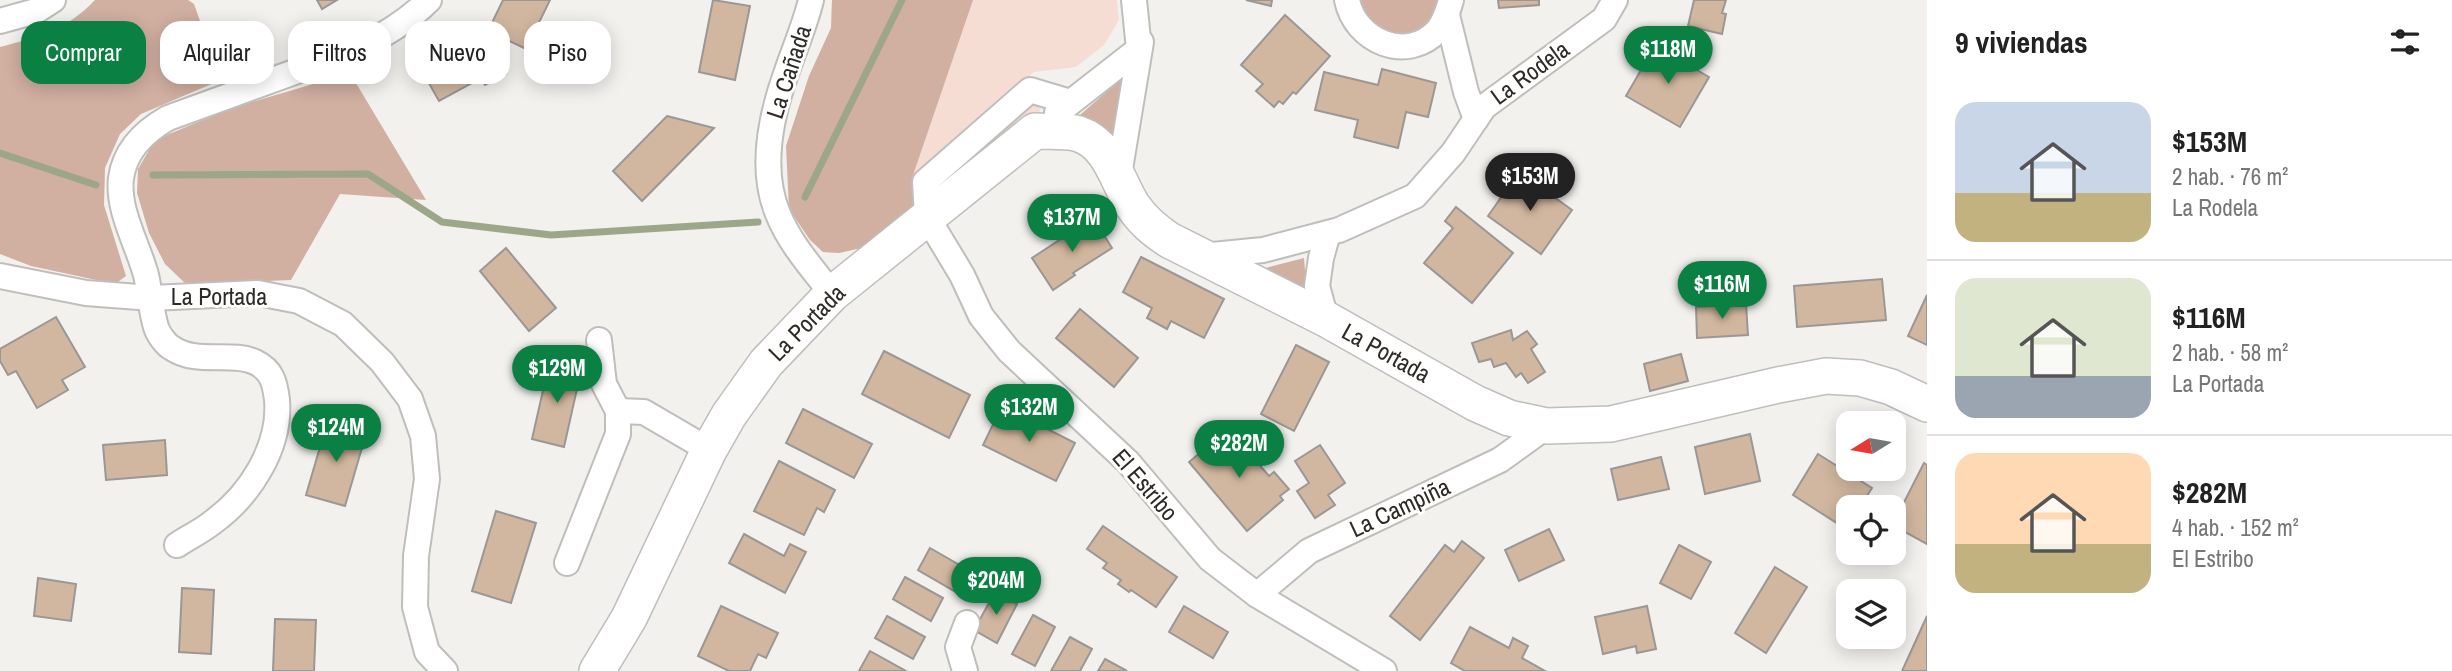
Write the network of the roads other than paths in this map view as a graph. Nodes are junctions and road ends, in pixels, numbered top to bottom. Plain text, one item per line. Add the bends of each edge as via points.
1 (53, 0) edge
2 (429, 0) edge
3 (811, 0) edge
4 (1134, 0) edge
5 (1150, 0) edge
6 (1348, 0) edge
7 (1615, 0) edge
8 (1449, 7) edge
9 (0, 21) edge
10 (1139, 49) junction
11 (1070, 102) junction
12 (1476, 119) junction
13 (1035, 131) junction
14 (1119, 175) junction
15 (927, 217) junction
16 (1328, 233) junction
17 (1202, 256) junction
18 (0, 276) edge
19 (832, 294) junction
20 (152, 298) junction
21 (1326, 319) junction
22 (599, 340) dead end
23 (1927, 404) edge
24 (618, 411) junction
25 (1547, 426) junction
26 (709, 450) junction
27 (177, 545) dead end
28 (567, 563) dead end
29 (1257, 595) junction
30 (967, 623) dead end
31 (445, 671) edge
32 (597, 671) edge
33 (965, 671) edge
34 (1384, 671) edge

1 - 9 street via 36,12
2 - 20 street via 413,16 355,50 168,118 139,139 121,178 121,199
3 - 19 street, La Cañada via 770,125 770,177 777,212
4 - 10 street
5 - 10 street
6 - 8 street, La Rodela via 1358,27 1388,46 1423,41 1437,30
7 - 12 street, La Rodela via 1604,19 1484,107
8 - 12 street, La Rodela
10 - 11 street
10 - 14 street
11 - 13 street
11 - 15 street via 1030,90 925,182
12 - 16 street, La Rodela via 1415,195
13 - 14 street, La Portada via 1079,134 1100,149
13 - 15 street, La Portada
14 - 17 street, La Portada via 1147,225
15 - 19 street, La Portada
15 - 29 street, El Estribo via 981,316 1009,351 1128,462 1210,559
16 - 17 street, La Rodela via 1264,250
16 - 21 street via 1317,286
17 - 21 street, La Portada
18 - 20 street, La Portada via 86,293
19 - 26 street, La Portada via 766,363
20 - 27 street via 157,330 170,348 188,356 252,360 268,370 275,383 279,419 267,456 243,494 214,522
20 - 31 street, La Portada via 258,293 299,301 343,324 382,362 410,399 423,436 427,479 416,556 415,607 427,652
21 - 25 street, La Portada via 1475,403 1509,418
22 - 24 street via 604,384
23 - 25 street, La Portada via 1860,378 1826,376 1611,424
24 - 26 street via 644,412
24 - 28 street via 618,434
25 - 29 street, La Campiña via 1500,460 1309,551
26 - 32 street, La Portada via 629,618
29 - 34 street, El Estribo
30 - 33 street via 958,647

